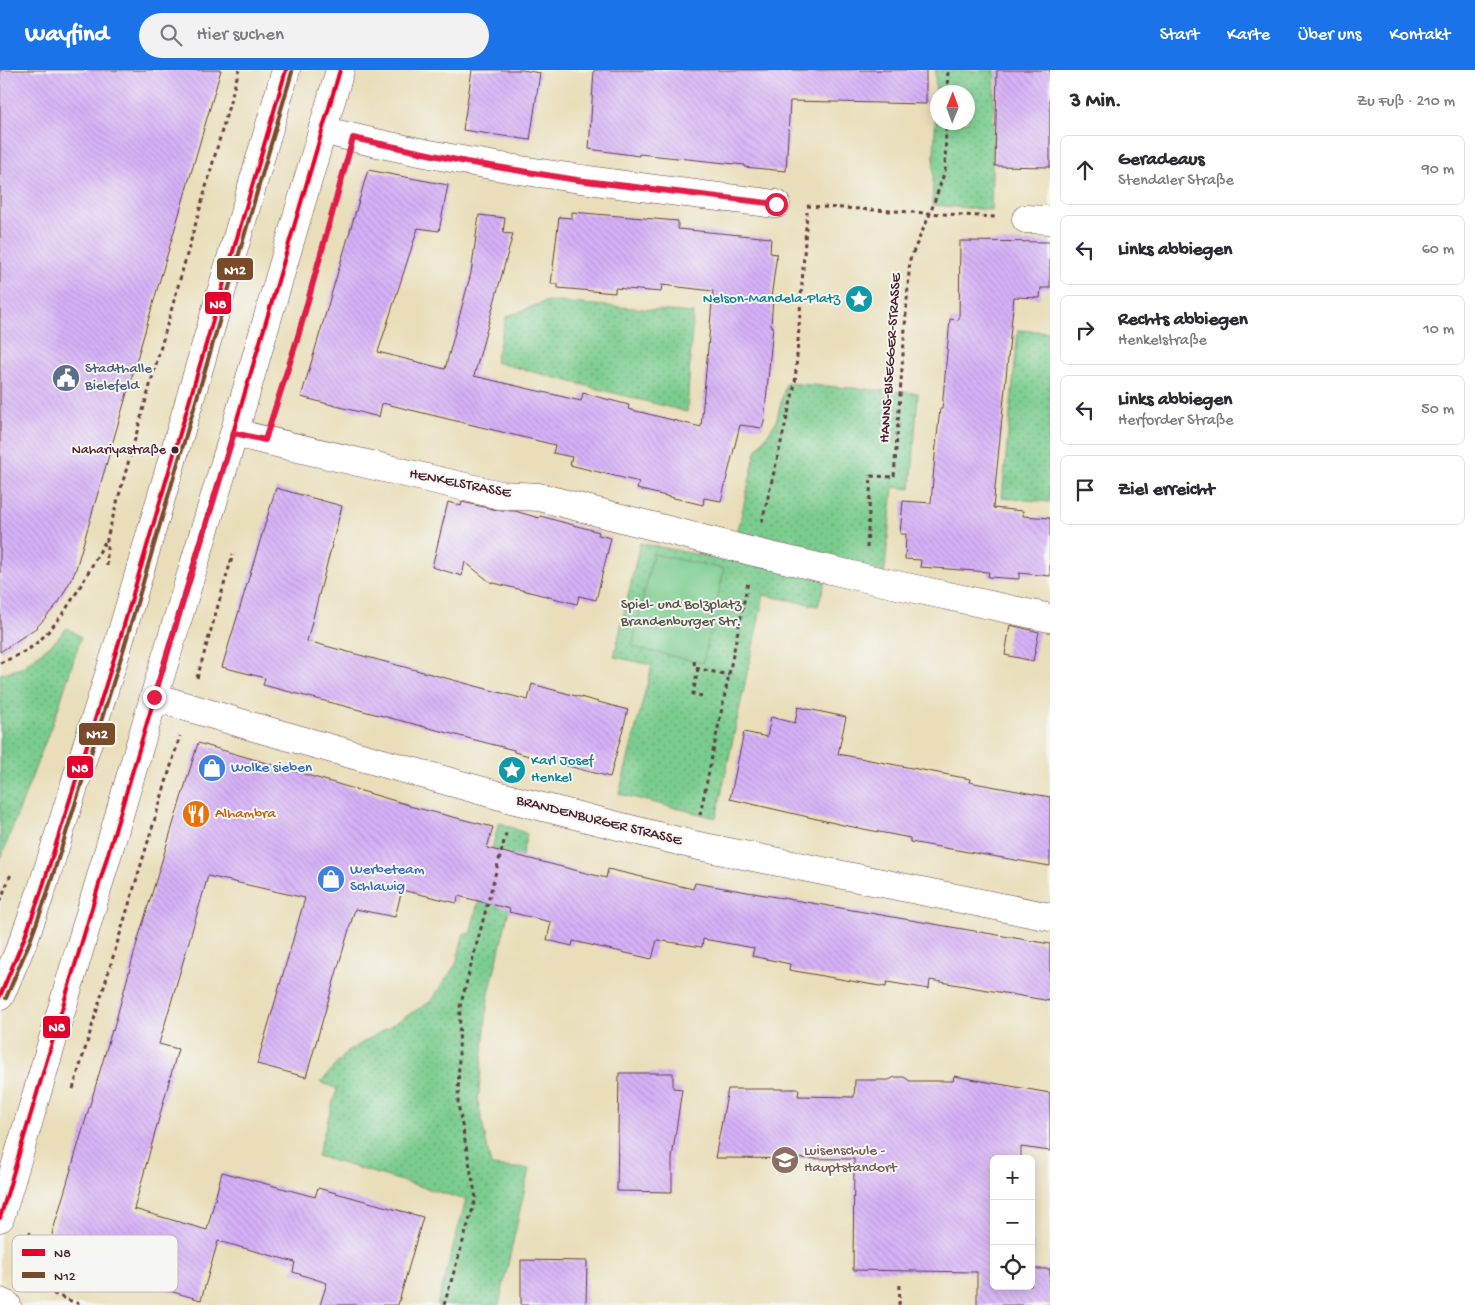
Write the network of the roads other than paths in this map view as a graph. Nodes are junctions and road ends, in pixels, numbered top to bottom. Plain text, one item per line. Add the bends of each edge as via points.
1 (286, 70) edge
2 (340, 70) edge
3 (322, 130) junction
4 (776, 204) dead end
5 (234, 433) junction
6 (1050, 618) edge
7 (154, 697) junction
8 (1050, 917) edge
9 (0, 996) edge
10 (0, 1218) edge
11 (0, 1302) edge
12 (7, 1305) edge

1 - 9 street via 117,649 41,892
2 - 3 street
3 - 4 street via 466,162 577,180
3 - 5 street
5 - 6 street, HENKELSTRASSE via 500,495 539,497 754,552
5 - 7 street
7 - 8 street, BRANDENBURGER STRASSE via 515,800 694,846
7 - 10 street
11 - 12 street

